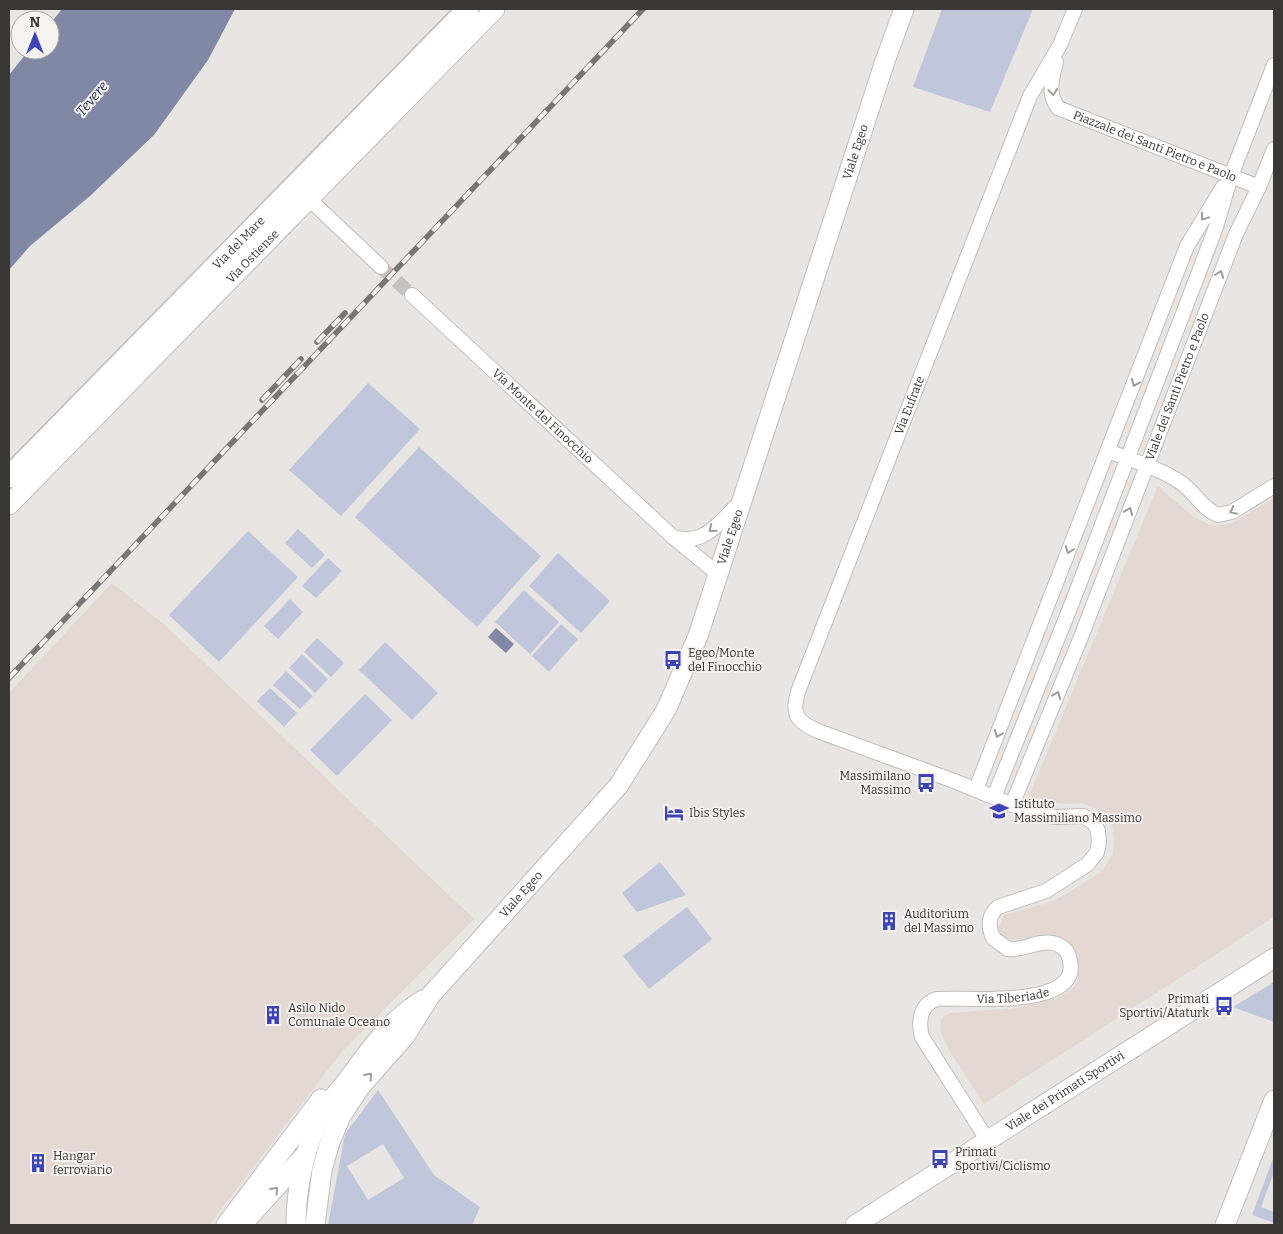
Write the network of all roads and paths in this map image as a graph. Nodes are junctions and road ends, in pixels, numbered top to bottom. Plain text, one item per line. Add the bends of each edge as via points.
1 (468, 9) edge
2 (495, 9) edge
3 (904, 9) edge
4 (1075, 9) edge
5 (1060, 45) junction
6 (1274, 64) edge
7 (1030, 96) joint
8 (1274, 149) edge
9 (1231, 176) junction
10 (1259, 187) junction
11 (309, 199) junction
12 (381, 267) tunnel mouth
13 (1169, 291) junction
14 (412, 295) tunnel mouth
15 (1189, 298) junction
16 (1208, 306) junction
17 (1143, 362) junction
18 (1161, 369) junction
19 (1181, 376) junction
20 (1108, 451) junction
21 (1126, 458) junction
22 (1147, 467) junction
23 (9, 477) edge
24 (1274, 486) edge
25 (742, 500) junction
26 (9, 505) edge
27 (1077, 530) junction
28 (673, 537) junction
29 (1096, 537) junction
30 (1116, 545) junction
31 (718, 574) junction
32 (1041, 622) junction
33 (1061, 630) junction
34 (1081, 637) junction
35 (796, 714) joint
36 (1006, 714) junction
37 (1024, 721) junction
38 (1043, 729) junction
39 (976, 789) junction
40 (994, 797) junction
41 (1012, 805) junction
42 (1274, 958) edge
43 (430, 996) junction
44 (359, 1062) junction
45 (1274, 1100) edge
46 (341, 1116) junction
47 (988, 1141) junction
48 (308, 1151) junction
49 (274, 1162) junction
50 (322, 1170) junction
51 (226, 1225) edge
52 (242, 1225) edge
53 (296, 1225) edge
54 (315, 1225) edge
55 (855, 1225) edge
56 (1225, 1225) edge

1 - 23 main road, Via del Mare
2 - 11 main road, Via Ostiense
3 - 25 main road, Viale Egeo via 884,60
4 - 5 street, Piazzale dei Santi Pietro e Paolo
5 - 7 street, Piazzale dei Santi Pietro e Paolo
5 -> 9 street, Piazzale dei Santi Pietro e Paolo via 1051,89 1058,108
6 - 9 street, Piazzale dei Santi Pietro e Paolo
7 - 35 street, Via Eufrate via 799,689
8 - 10 street
9 - 10 street
9 -> 13 street via 1194,232
9 - 15 street, Viale dei Santi Pietro e Paolo
16 -> 10 street, Viale dei Santi Pietro e Paolo via 1236,234
11 - 12 street
11 - 26 main road, Via Ostiense
13 - 15 street, Viale dei Santi Pietro e Paolo
13 - 17 street
14 - 28 street, Via Monte del Finocchio
15 - 16 street, Viale dei Santi Pietro e Paolo
15 - 18 street, Viale dei Santi Pietro e Paolo
16 - 19 street, Viale dei Santi Pietro e Paolo
17 - 18 street
17 -> 20 street
18 - 19 street
18 - 21 street, Viale dei Santi Pietro e Paolo
19 - 22 street, Viale dei Santi Pietro e Paolo
20 - 21 street, Viale dei Santi Pietro e Paolo
20 - 27 street
21 - 22 street, Viale dei Santi Pietro e Paolo
21 - 29 street, Viale dei Santi Pietro e Paolo
24 -> 22 street via 1232,512 1218,515 1204,506 1181,482
30 -> 22 street, Viale dei Santi Pietro e Paolo
25 -> 28 street via 701,538 685,540
25 - 31 main road, Viale Egeo
27 - 29 street
27 -> 32 street
28 - 31 street, Via Monte del Finocchio
29 - 30 street
29 - 33 street, Viale dei Santi Pietro e Paolo
30 - 34 street, Viale dei Santi Pietro e Paolo
31 - 43 main road, Viale Egeo via 681,678 656,729 626,775
32 - 33 street
32 - 36 street
33 - 34 street
33 - 37 street, Viale dei Santi Pietro e Paolo
38 -> 34 street, Viale dei Santi Pietro e Paolo
35 - 39 street, Via Tiberiade via 802,722 818,731
36 - 37 street
36 -> 39 street
37 - 38 street
37 - 40 street, Viale dei Santi Pietro e Paolo
38 - 41 street, Viale dei Santi Pietro e Paolo
39 - 40 street, Via Tiberiade
40 - 41 street, Via Tiberiade
41 - 47 street, Via Tiberiade via 1050,817 1083,816 1096,825 1099,842 1094,857 1078,872 1046,891 1003,905 995,910 989,922 992,938 1008,949 1047,942 1062,947 1068,952 1071,965 1064,982 1046,992 1015,998 937,999 927,1004 922,1012 920,1026 924,1041
42 - 47 main road, Viale dei Primati Sportivi
43 - 44 main road, Viale Egeo via 402,1016
46 -> 43 main road, Viale Egeo via 360,1087 405,1036
44 - 48 main road, Viale Egeo via 321,1116
44 - 49 main road via 324,1096
45 - 56 main road
46 - 48 main road, Viale Egeo
46 - 50 main road, Viale Egeo
47 - 55 main road, Viale dei Primati Sportivi
48 - 49 main road via 294,1150
48 - 50 main road
52 -> 48 main road
48 - 53 main road, Viale Egeo via 297,1199
49 - 51 main road
50 - 54 main road, Viale Egeo

